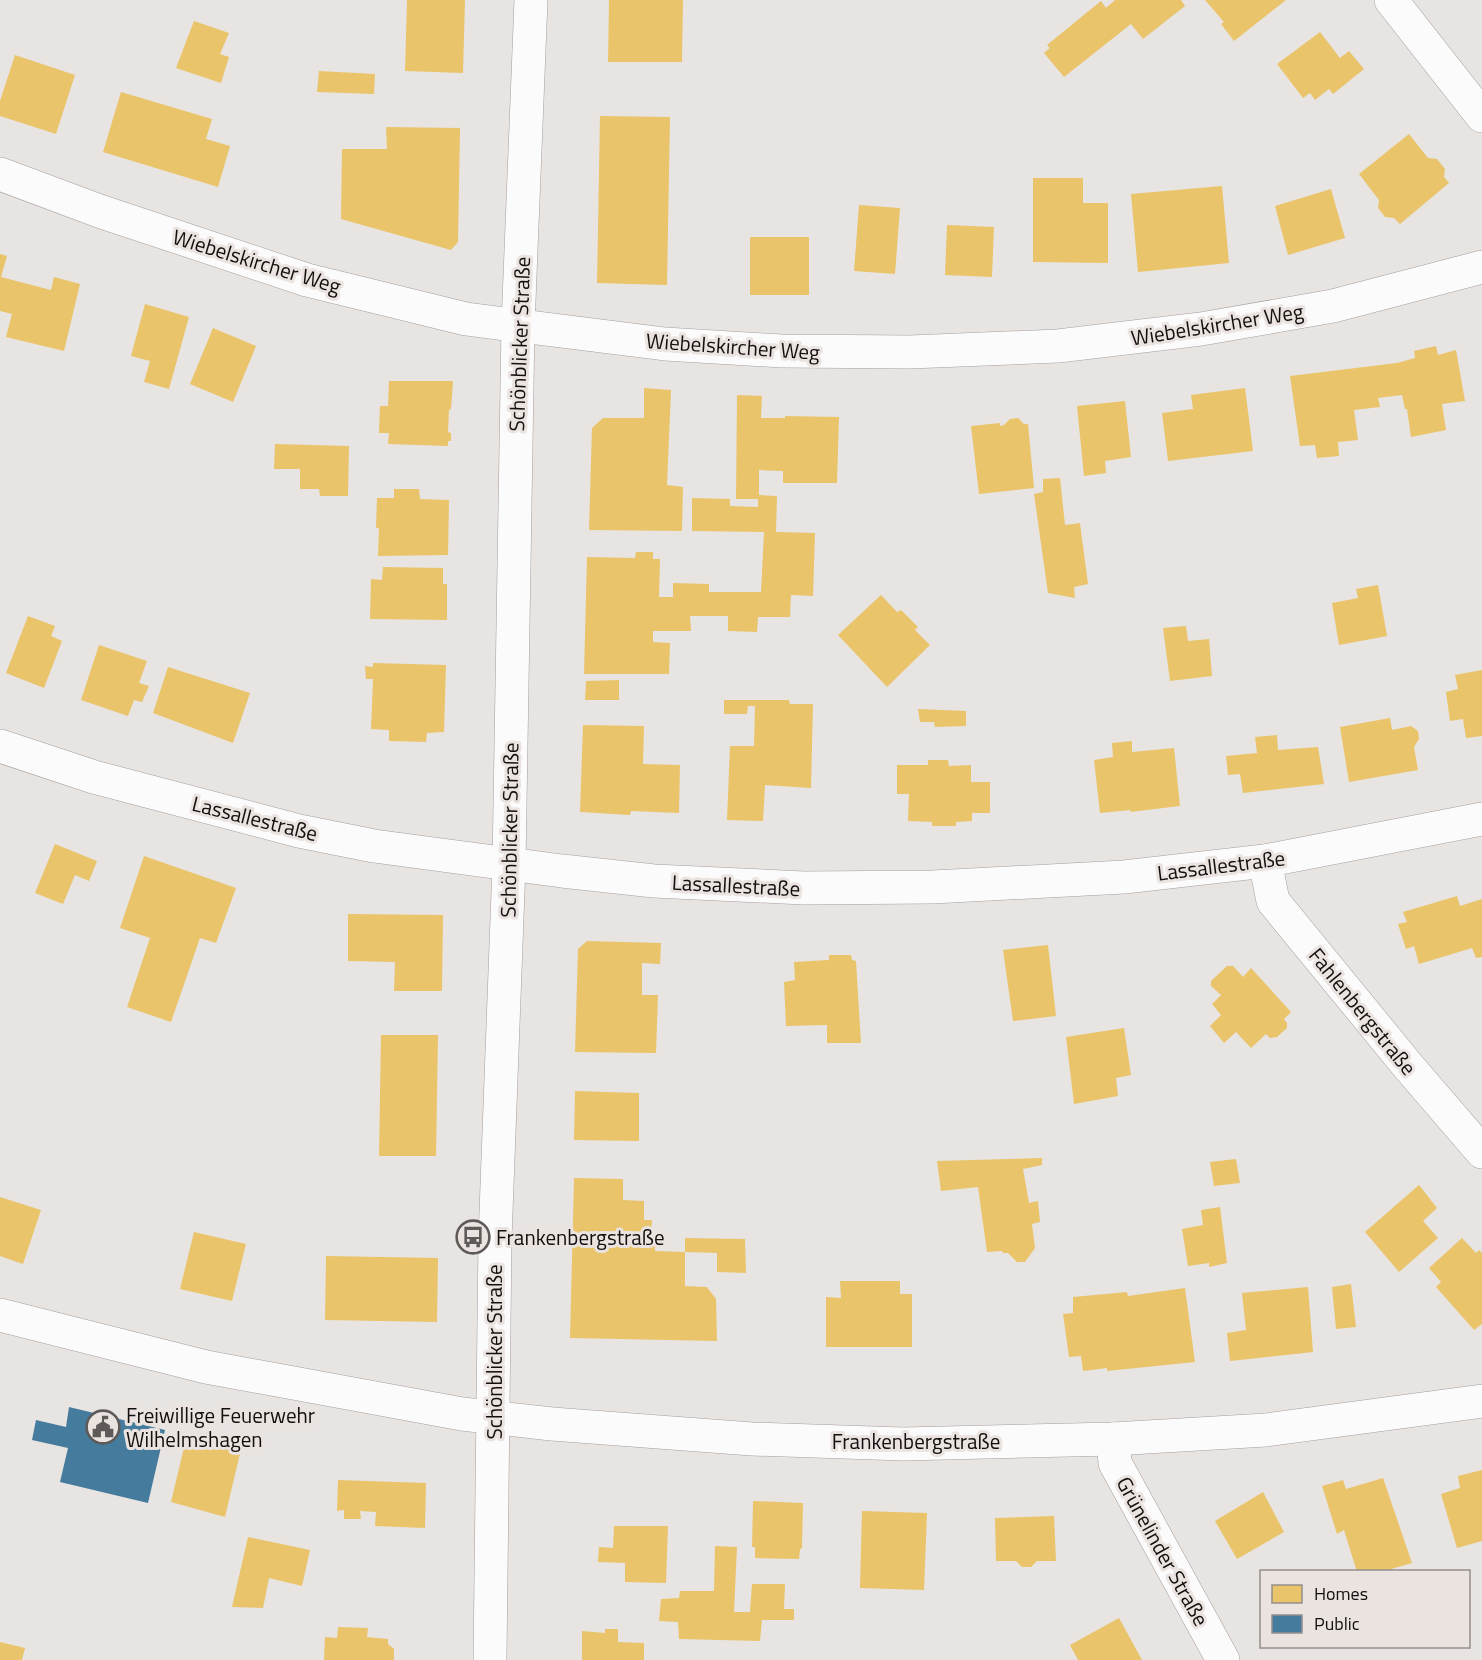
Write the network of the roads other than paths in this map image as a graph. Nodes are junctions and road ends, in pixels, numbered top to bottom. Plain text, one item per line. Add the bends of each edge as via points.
1 (531, 0) edge
2 (1391, 0) edge
3 (1482, 116) edge
4 (0, 174) edge
5 (1482, 267) edge
6 (519, 326) junction
7 (0, 746) edge
8 (1482, 819) edge
9 (1265, 861) junction
10 (509, 865) junction
11 (1482, 1152) edge
12 (0, 1315) edge
13 (1482, 1401) edge
14 (494, 1419) junction
15 (1113, 1439) junction
16 (490, 1660) edge
17 (1223, 1660) edge

1 - 6 street, Schönblicker Straße
2 - 3 street
4 - 6 street, Wiebelskircher Weg via 307,280 466,319
5 - 6 street, Wiebelskircher Weg via 1333,306 1201,329 1058,346 909,352 782,351 665,344
6 - 10 street, Schönblicker Straße
7 - 10 street, Lassallestraße via 94,777 299,831
8 - 9 street, Lassallestraße
9 - 10 street, Lassallestraße via 1124,877 933,887 804,888 654,881
9 - 11 street, Fahlenbergstraße via 1273,901
10 - 14 street, Schönblicker Straße via 495,1239
12 - 14 street, Frankenbergstraße via 206,1367
13 - 15 street, Frankenbergstraße via 1266,1430
14 - 15 street, Frankenbergstraße via 752,1439 903,1444
14 - 16 street, Schönblicker Straße
15 - 17 street, Grünelinder Straße via 1115,1463

